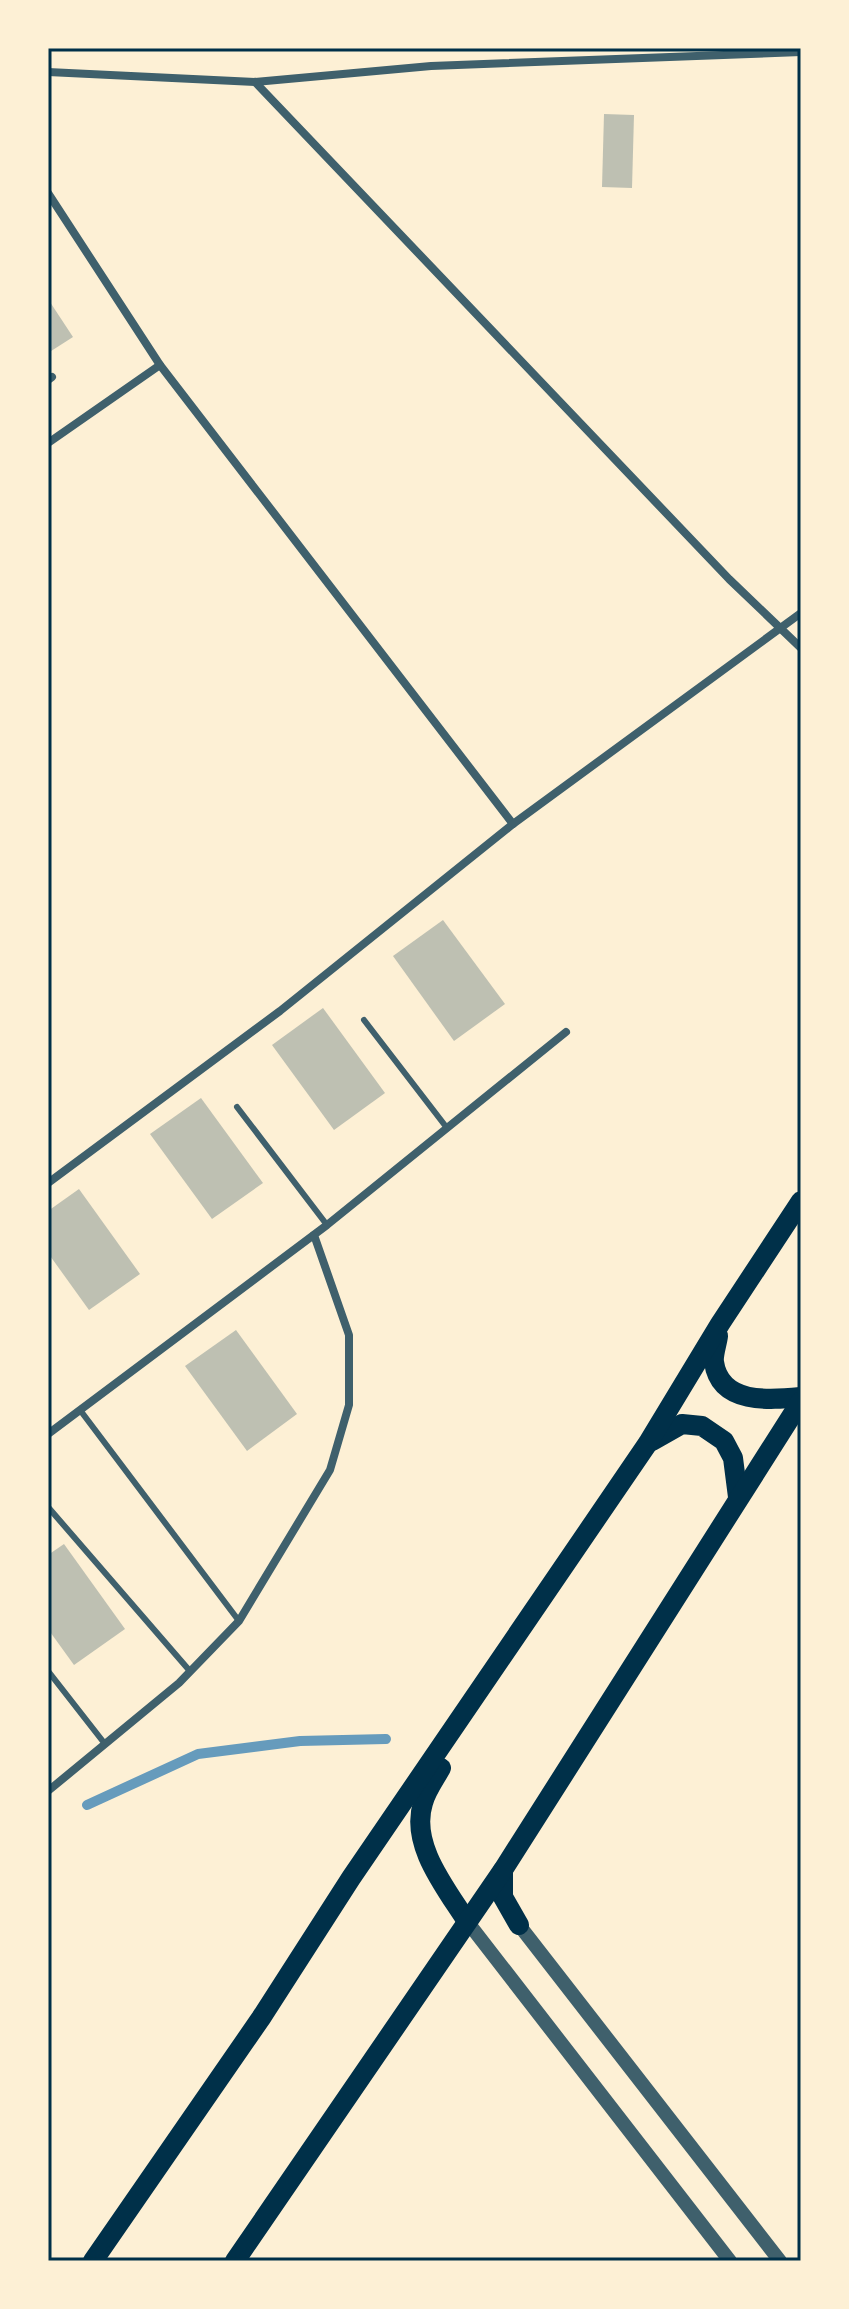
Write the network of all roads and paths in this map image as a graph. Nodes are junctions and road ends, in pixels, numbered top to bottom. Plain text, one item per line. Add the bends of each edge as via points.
1 (801, 52) edge
2 (48, 72) edge
3 (255, 82) junction
4 (48, 193) edge
5 (160, 365) junction
6 (48, 443) edge
7 (801, 613) edge
8 (779, 629) junction
9 (801, 648) edge
10 (513, 824) junction
11 (364, 1020) dead end
12 (566, 1032) dead end
13 (237, 1107) dead end
14 (447, 1128) junction
15 (48, 1183) edge
16 (801, 1201) edge
17 (327, 1225) junction
18 (314, 1235) junction
19 (720, 1324) junction
20 (801, 1399) edge
21 (80, 1410) junction
22 (48, 1420) edge
23 (52, 1432) edge
24 (648, 1443) junction
25 (738, 1497) junction
26 (48, 1507) edge
27 (239, 1621) junction
28 (189, 1670) junction
29 (48, 1671) edge
30 (485, 1687) junction
31 (105, 1744) junction
32 (48, 1791) edge
33 (503, 1870) junction
34 (466, 1920) junction
35 (519, 1925) joint
36 (93, 2261) edge
37 (235, 2261) edge
38 (730, 2261) edge
39 (780, 2261) edge

1 - 3 street via 431,66
2 - 3 street
3 - 8 street
4 - 5 street
5 - 6 street
5 - 10 street
7 - 8 street
8 - 9 street
8 - 10 street
10 - 15 street via 280,1011
11 - 14 lane
12 - 14 street
13 - 17 lane
14 - 17 street
16 - 19 main road
17 - 18 street
18 - 21 street
18 - 27 street via 349,1335 349,1405 330,1470
19 - 20 main road via 714,1363 725,1385 743,1397
19 - 24 main road
20 - 25 main road
21 - 23 street
21 - 27 lane
22 - 23 lane
24 - 25 main road via 682,1424 702,1426 724,1441 733,1458
24 - 30 main road
25 - 33 main road
26 - 28 lane
27 - 28 street
28 - 31 street
29 - 31 lane
30 - 34 main road via 423,1803 420,1830 425,1850
30 - 36 main road
31 - 32 street
33 - 34 main road
33 - 35 main road via 503,1897
34 - 37 main road
34 - 38 street
35 - 39 street

